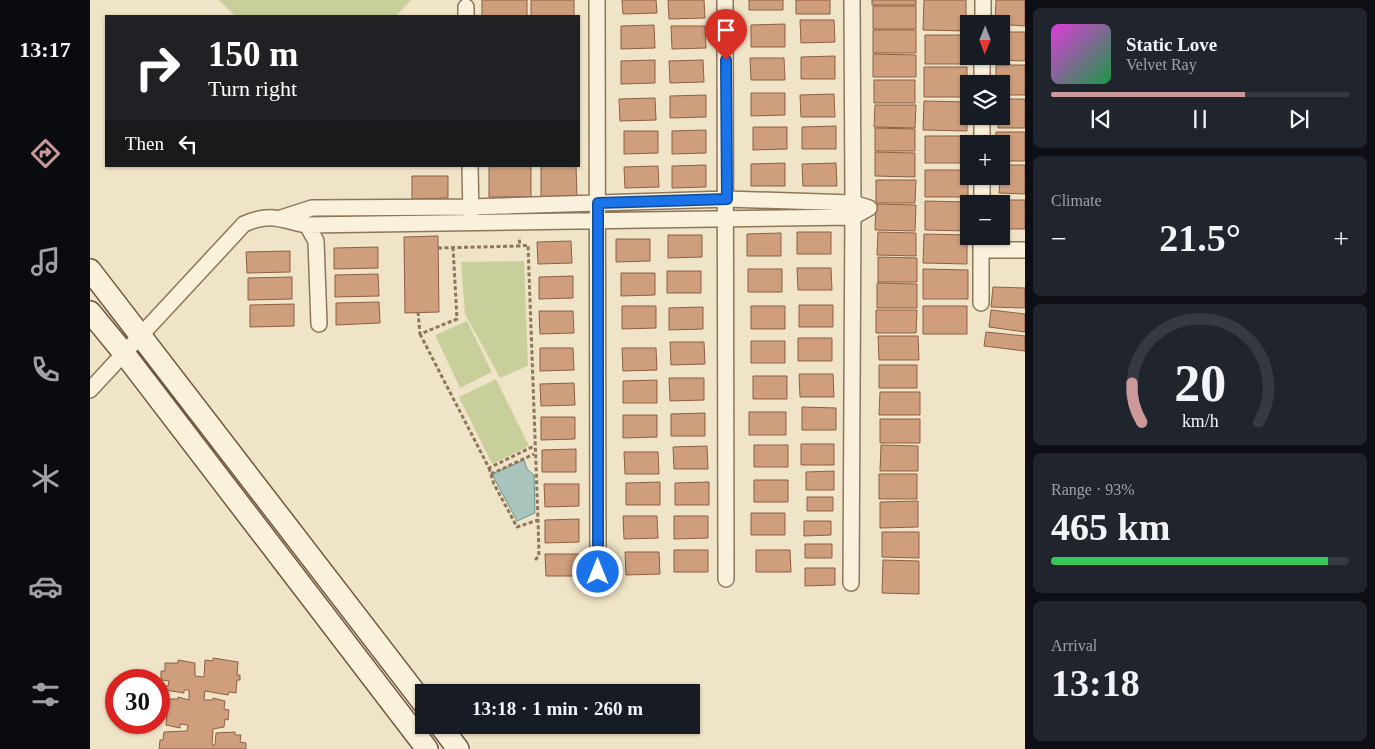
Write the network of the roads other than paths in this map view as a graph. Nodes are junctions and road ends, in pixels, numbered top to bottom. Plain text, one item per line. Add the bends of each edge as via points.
1 (597, 0) edge
2 (725, 0) edge
3 (852, 0) edge
4 (983, 0) edge
5 (982, 15) edge
6 (470, 167) edge
7 (727, 199) junction
8 (598, 203) junction
9 (853, 210) junction
10 (471, 214) junction
11 (281, 218) junction
12 (727, 218) junction
13 (597, 220) junction
14 (308, 224) junction
15 (981, 245) edge
16 (994, 245) edge
17 (1025, 250) edge
18 (90, 270) edge
19 (981, 303) dead end
20 (90, 312) edge
21 (319, 324) dead end
22 (140, 334) junction
23 (123, 352) junction
24 (90, 390) edge
25 (598, 572) dead end
26 (726, 579) dead end
27 (851, 583) dead end
28 (415, 692) edge
29 (447, 734) edge
30 (428, 749) edge
31 (458, 749) edge

1 - 8 street
2 - 7 street
3 - 9 street
4 - 5 street
6 - 10 street
7 - 8 street
7 - 9 street
7 - 12 street
8 - 10 street
8 - 13 street
9 - 12 street
9 - 27 street
10 - 11 street via 312,208
10 - 13 street via 519,221
10 - 14 street
11 - 14 street
11 - 22 street via 258,217 244,224
12 - 13 street
12 - 26 street
13 - 25 street
14 - 21 street via 316,241
15 - 19 street
16 - 17 street
18 - 22 street
20 - 23 street
22 - 23 street
22 - 28 street
23 - 24 street
23 - 30 street
29 - 31 street

